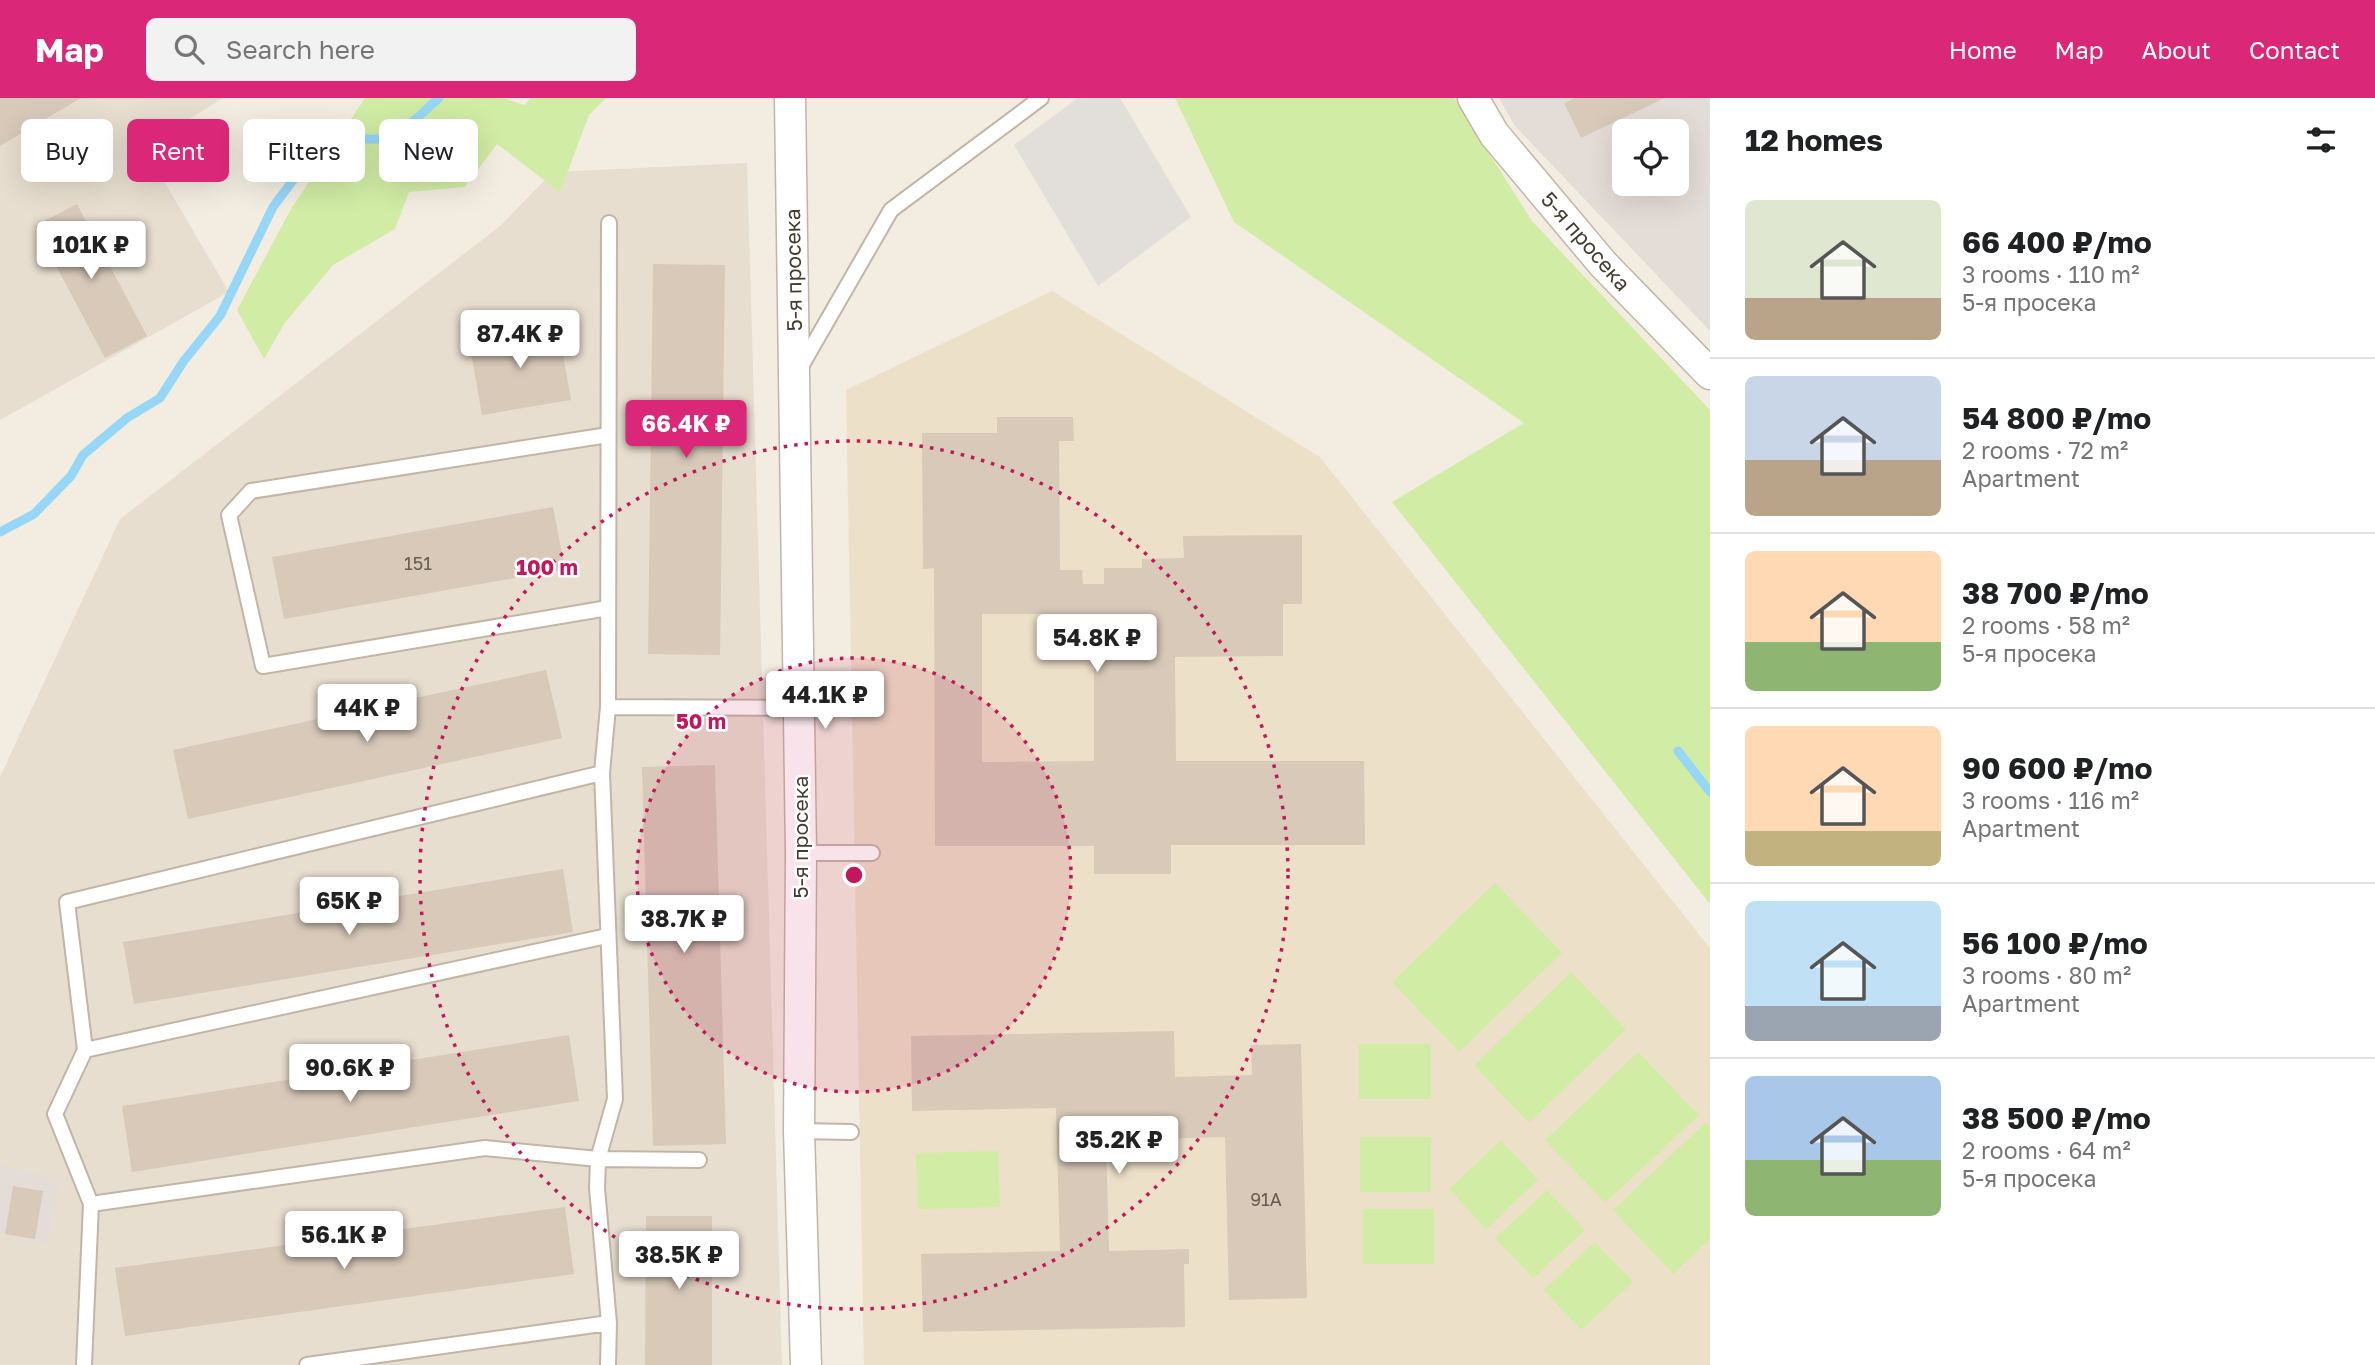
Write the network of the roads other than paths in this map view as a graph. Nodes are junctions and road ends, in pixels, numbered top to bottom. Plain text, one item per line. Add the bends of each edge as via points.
1 (790, 98) edge
2 (1041, 98) edge
3 (1473, 98) edge
4 (609, 223) dead end
5 (1710, 374) edge
6 (794, 379) junction
7 (608, 435) junction
8 (608, 608) junction
9 (608, 707) junction
10 (799, 708) junction
11 (602, 773) junction
12 (801, 853) junction
13 (872, 853) dead end
14 (607, 936) junction
15 (85, 1050) junction
16 (799, 1130) junction
17 (850, 1132) dead end
18 (598, 1159) junction
19 (699, 1160) dead end
20 (91, 1204) junction
21 (609, 1323) junction
22 (84, 1365) edge
23 (307, 1365) edge
24 (608, 1365) edge
25 (806, 1365) edge

1 - 6 street, 5-я просека
2 - 6 lane via 891,210
3 - 5 street, 5-я просека via 1494,134 1603,264
4 - 7 lane
6 - 10 street, 5-я просека
7 - 8 lane
7 - 8 lane via 251,491 229,515 262,666
8 - 9 lane
9 - 10 lane
9 - 11 lane
10 - 12 street, 5-я просека
11 - 14 lane
11 - 15 lane via 68,902
12 - 13 lane
12 - 16 street, 5-я просека
14 - 15 lane
14 - 18 lane via 615,1099
15 - 20 lane via 55,1114
16 - 17 lane
16 - 25 street, 5-я просека
18 - 19 lane
18 - 20 lane via 485,1148
18 - 21 lane
20 - 22 lane
21 - 23 lane
21 - 24 lane

